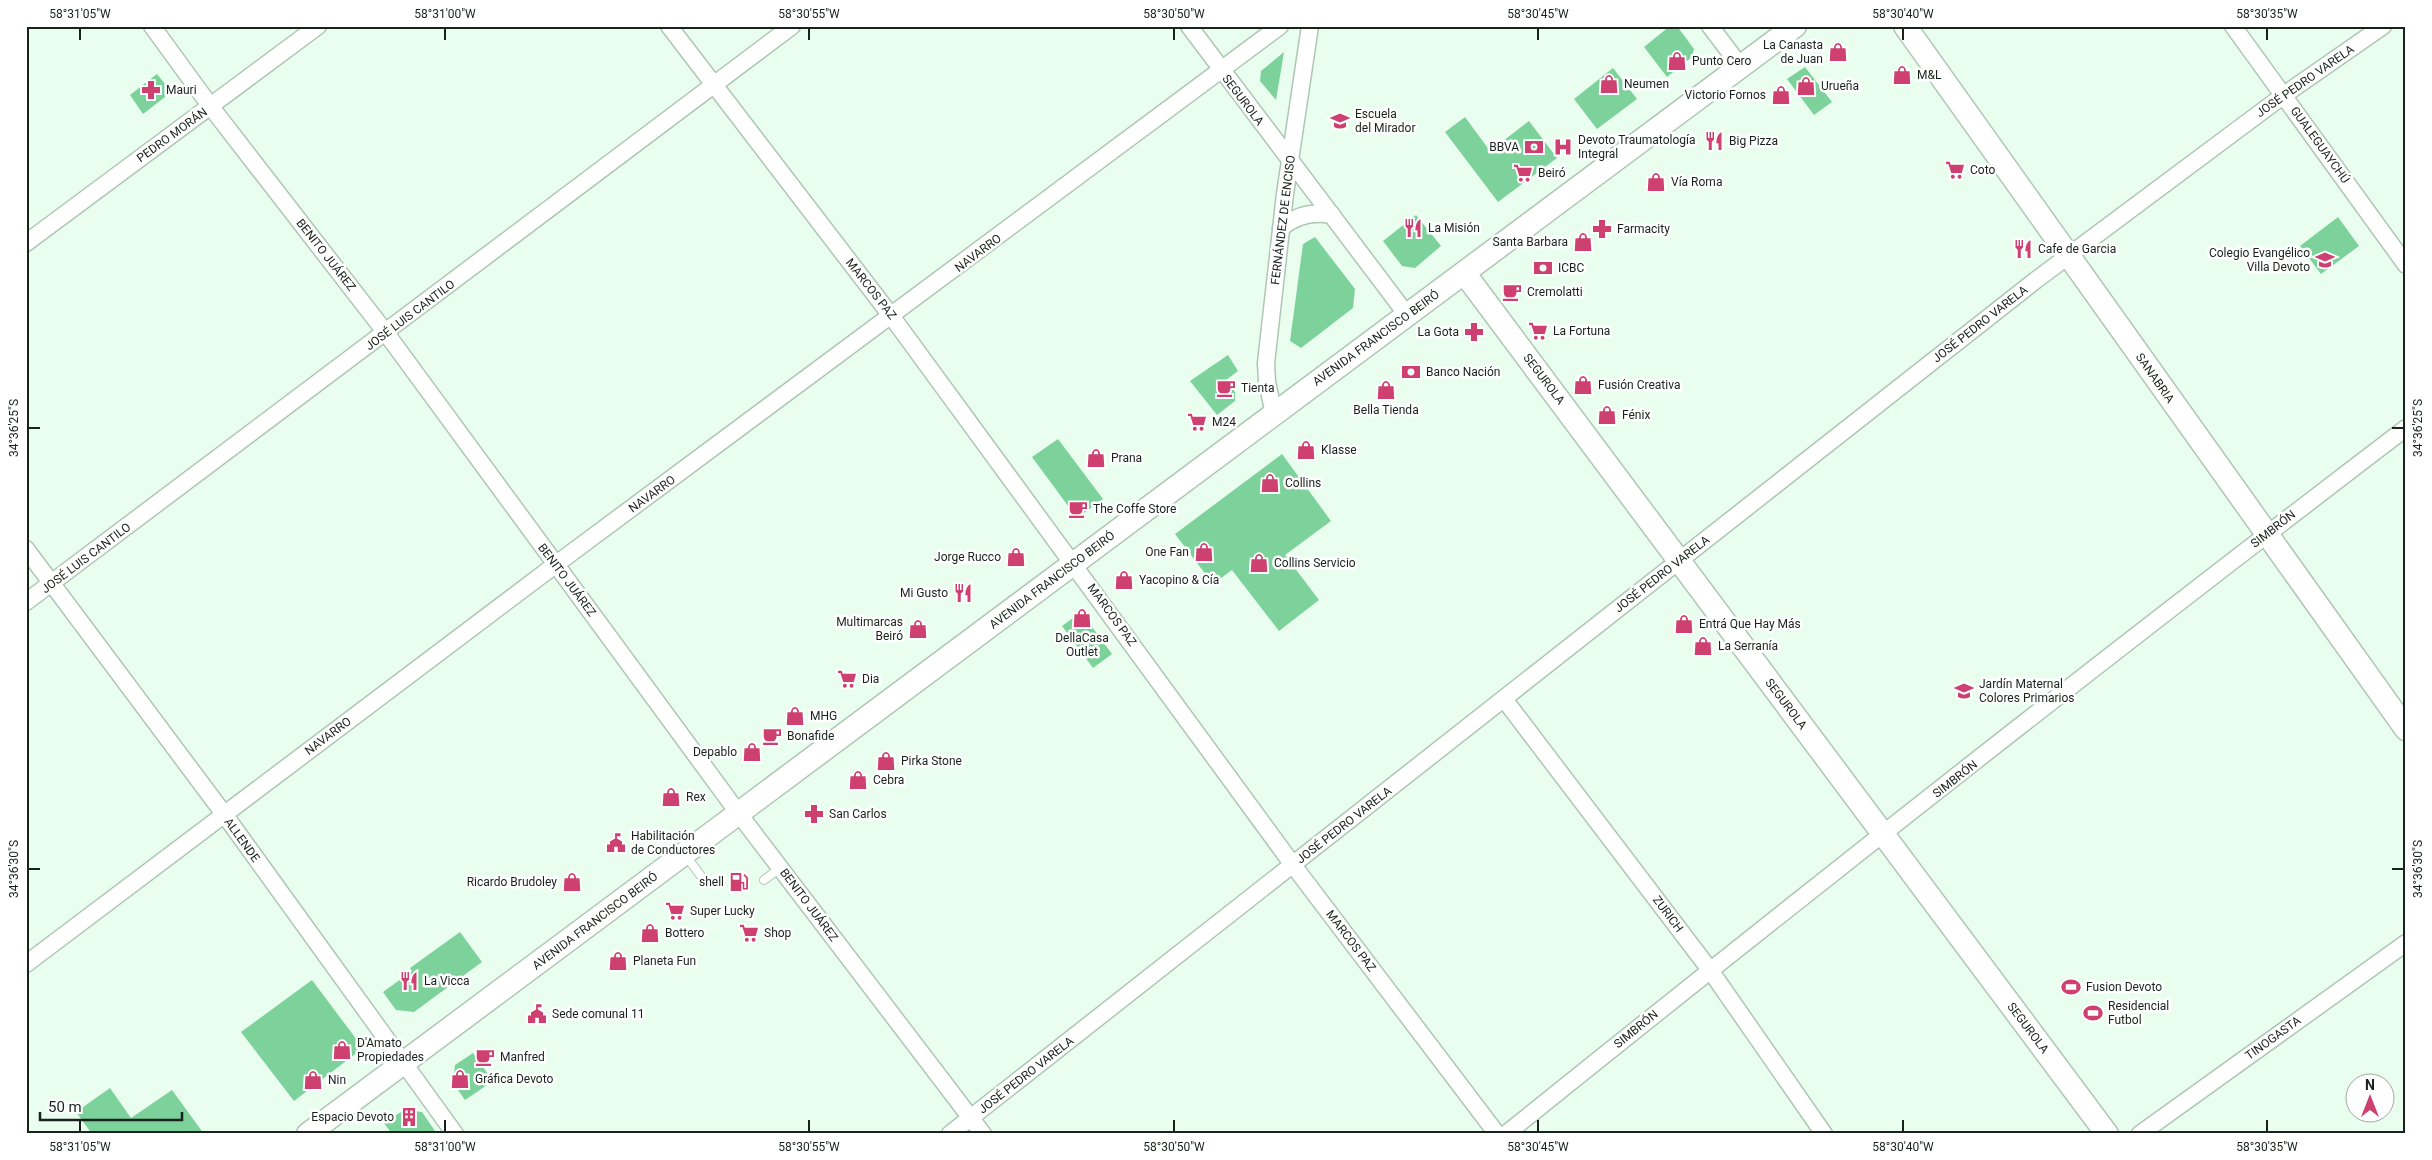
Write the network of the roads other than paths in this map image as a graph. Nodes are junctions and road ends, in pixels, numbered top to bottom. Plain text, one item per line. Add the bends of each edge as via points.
1 (152, 26) edge
2 (318, 26) edge
3 (669, 26) edge
4 (792, 26) edge
5 (1188, 26) edge
6 (1280, 26) edge
7 (1310, 26) edge
8 (1710, 26) edge
9 (1795, 26) edge
10 (1904, 26) edge
11 (2233, 26) edge
12 (2383, 26) edge
13 (1741, 67) junction
14 (1222, 71) junction
15 (714, 85) junction
16 (2284, 95) junction
17 (211, 107) junction
18 (1290, 161) junction
19 (1332, 216) junction
20 (1281, 228) junction
21 (26, 243) edge
22 (2069, 256) junction
23 (2406, 265) edge
24 (1465, 274) junction
25 (1407, 316) junction
26 (892, 317) junction
27 (386, 333) junction
28 (1274, 414) junction
29 (2406, 428) edge
30 (2266, 534) junction
31 (26, 550) edge
32 (1679, 560) junction
33 (1074, 564) junction
34 (556, 565) junction
35 (52, 583) junction
36 (26, 602) edge
37 (1504, 699) junction
38 (2406, 729) edge
39 (224, 814) junction
40 (739, 814) junction
41 (1884, 835) junction
42 (684, 854) junction
43 (1293, 865) junction
44 (780, 868) junction
45 (701, 876) dead end
46 (764, 880) dead end
47 (2406, 943) edge
48 (26, 964) edge
49 (1710, 970) junction
50 (404, 1064) junction
51 (971, 1118) junction
52 (308, 1134) edge
53 (455, 1134) edge
54 (950, 1134) edge
55 (983, 1134) edge
56 (1498, 1134) edge
57 (1506, 1134) edge
58 (1824, 1134) edge
59 (2107, 1134) edge
60 (2140, 1134) edge

1 - 17 street, BENITO JUÁREZ
2 - 17 street, PEDRO MORÁN
3 - 15 street, MARCOS PAZ
4 - 15 street, JOSÉ LUIS CANTILO
5 - 14 street, SEGUROLA
6 - 14 street, NAVARRO
7 - 18 street, FERNÁNDEZ DE ENCISO
8 - 13 street
9 - 13 street, AVENIDA FRANCISCO BEIRÓ
10 - 22 street, SANABRIA
11 - 16 street, GUALEGUAYCHÚ
12 - 16 street, JOSÉ PEDRO VARELA
13 - 24 street, AVENIDA FRANCISCO BEIRÓ
14 - 18 street, SEGUROLA
14 - 26 street, NAVARRO
15 - 26 street, MARCOS PAZ
15 - 27 street, JOSÉ LUIS CANTILO
16 - 22 street, JOSÉ PEDRO VARELA
16 - 23 street, GUALEGUAYCHÚ
17 - 21 street, PEDRO MORÁN
17 - 27 street, BENITO JUÁREZ
18 - 19 street, SEGUROLA
18 - 20 street, FERNÁNDEZ DE ENCISO
19 - 20 street via 1304,214
19 - 25 street, SEGUROLA
20 - 28 street, FERNÁNDEZ DE ENCISO via 1266,363
22 - 30 street, SANABRIA
22 - 32 street, JOSÉ PEDRO VARELA
24 - 25 street, AVENIDA FRANCISCO BEIRÓ
24 - 32 street, SEGUROLA
25 - 28 street, AVENIDA FRANCISCO BEIRÓ
26 - 33 street, MARCOS PAZ
26 - 34 street, NAVARRO
27 - 34 street, BENITO JUÁREZ
27 - 35 street, JOSÉ LUIS CANTILO
28 - 33 street, AVENIDA FRANCISCO BEIRÓ
29 - 30 street, SIMBRÓN
30 - 38 street, SANABRIA
30 - 41 street, SIMBRÓN
31 - 35 street, ALLENDE
32 - 37 street, JOSÉ PEDRO VARELA
32 - 41 street, SEGUROLA
33 - 40 street, AVENIDA FRANCISCO BEIRÓ
33 - 43 street, MARCOS PAZ
34 - 39 street, NAVARRO
34 - 40 street, BENITO JUÁREZ
35 - 36 street, JOSÉ LUIS CANTILO
35 - 39 street, ALLENDE
37 - 43 street, JOSÉ PEDRO VARELA
37 - 49 street, ZURICH
39 - 48 street, NAVARRO
39 - 50 street, ALLENDE
40 - 42 street, AVENIDA FRANCISCO BEIRÓ
40 - 44 street, BENITO JUÁREZ
41 - 49 street, SIMBRÓN
41 - 59 street, SEGUROLA
42 - 45 lane
42 - 50 street, AVENIDA FRANCISCO BEIRÓ
43 - 51 street, JOSÉ PEDRO VARELA
43 - 56 street, MARCOS PAZ
44 - 46 lane
44 - 51 street, BENITO JUÁREZ
47 - 60 street, TINOGASTA
49 - 57 street, SIMBRÓN
49 - 58 street, ZURICH
50 - 52 street, AVENIDA FRANCISCO BEIRÓ
50 - 53 street, ALLENDE
51 - 54 street, JOSÉ PEDRO VARELA
51 - 55 street, BENITO JUÁREZ

